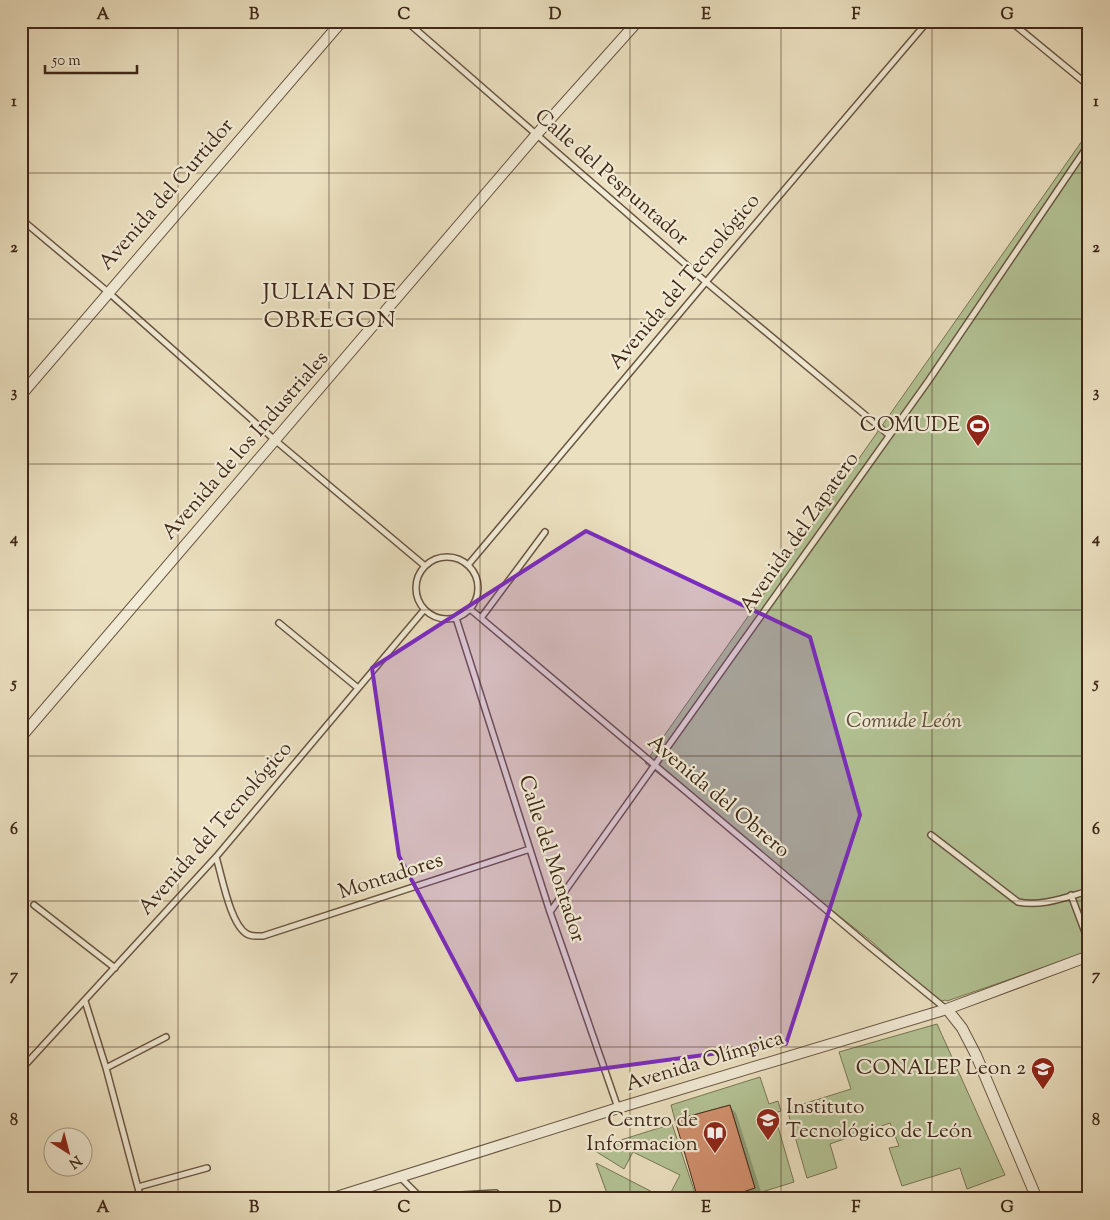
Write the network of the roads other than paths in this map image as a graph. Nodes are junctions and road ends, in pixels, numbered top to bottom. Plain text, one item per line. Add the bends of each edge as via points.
1 (342, 21) edge
2 (406, 21) edge
3 (638, 21) edge
4 (928, 21) edge
5 (1010, 21) edge
6 (1089, 86) edge
7 (536, 136) junction
8 (1089, 144) edge
9 (21, 219) edge
10 (706, 282) junction
11 (108, 292) junction
12 (21, 395) edge
13 (889, 436) junction
14 (276, 441) junction
15 (544, 532) dead end
16 (468, 565) junction
17 (425, 566) junction
18 (470, 609) junction
19 (424, 610) junction
20 (456, 618) junction
21 (481, 618) junction
22 (279, 623) dead end
23 (358, 688) junction
24 (21, 737) edge
25 (655, 765) junction
26 (931, 835) dead end
27 (530, 848) junction
28 (216, 857) junction
29 (1089, 891) edge
30 (1071, 895) junction
31 (34, 905) dead end
32 (550, 912) junction
33 (1089, 943) edge
34 (1089, 956) edge
35 (115, 968) junction
36 (85, 1001) junction
37 (946, 1009) junction
38 (166, 1037) dead end
39 (27, 1063) dead end
40 (106, 1068) junction
41 (618, 1108) junction
42 (207, 1168) dead end
43 (399, 1177) junction
44 (138, 1187) junction
45 (478, 1196) edge
46 (141, 1199) edge
47 (330, 1199) edge
48 (502, 1199) edge
49 (1037, 1199) edge

1 - 11 street, Avenida del Curtidor
2 - 7 lane, Calle del Pespuntador
3 - 7 street, Avenida de los Industriales
4 - 10 lane, Avenida del Tecnológico
5 - 6 lane
7 - 10 lane, Calle del Pespuntador
7 - 14 street, Avenida de los Industriales
8 - 13 lane, Avenida del Zapatero
9 - 11 lane
10 - 13 lane, Calle del Pespuntador
10 - 16 lane, Avenida del Tecnológico
11 - 12 street, Avenida del Curtidor
11 - 14 lane
13 - 25 lane, Avenida del Zapatero
14 - 17 lane
14 - 24 street, Avenida de los Industriales
15 - 21 lane
16 - 17 lane via 451,557 441,557
16 - 18 lane via 478,581 476,601
17 - 19 lane via 419,574 415,593
18 - 20 lane
18 - 21 lane, Avenida del Obrero
19 - 20 lane via 433,617
19 - 23 lane, Avenida del Tecnológico
20 - 27 lane, Calle del Montador
21 - 25 lane, Avenida del Obrero
22 - 23 lane
23 - 28 lane, Avenida del Tecnológico
25 - 32 lane, Avenida del Zapatero
25 - 37 lane, Avenida del Obrero
26 - 30 lane via 1018,902 1041,903
27 - 28 lane, Montadores via 263,936 253,936 240,927
27 - 32 lane, Calle del Montador
28 - 35 lane, Avenida del Tecnológico
29 - 30 lane
30 - 33 lane
31 - 35 lane
32 - 41 lane, Calle del Montador
34 - 37 street, Avenida Olímpica
35 - 36 lane, Avenida del Tecnológico
36 - 39 lane, Avenida del Tecnológico
36 - 40 lane
37 - 41 street, Avenida Olímpica
37 - 49 street via 962,1028 976,1055
38 - 40 lane
40 - 44 lane
41 - 43 street, Avenida Olímpica
42 - 44 lane
43 - 45 lane via 417,1194 427,1197
43 - 47 street, Avenida Olímpica
44 - 46 lane
45 - 48 lane via 496,1194

